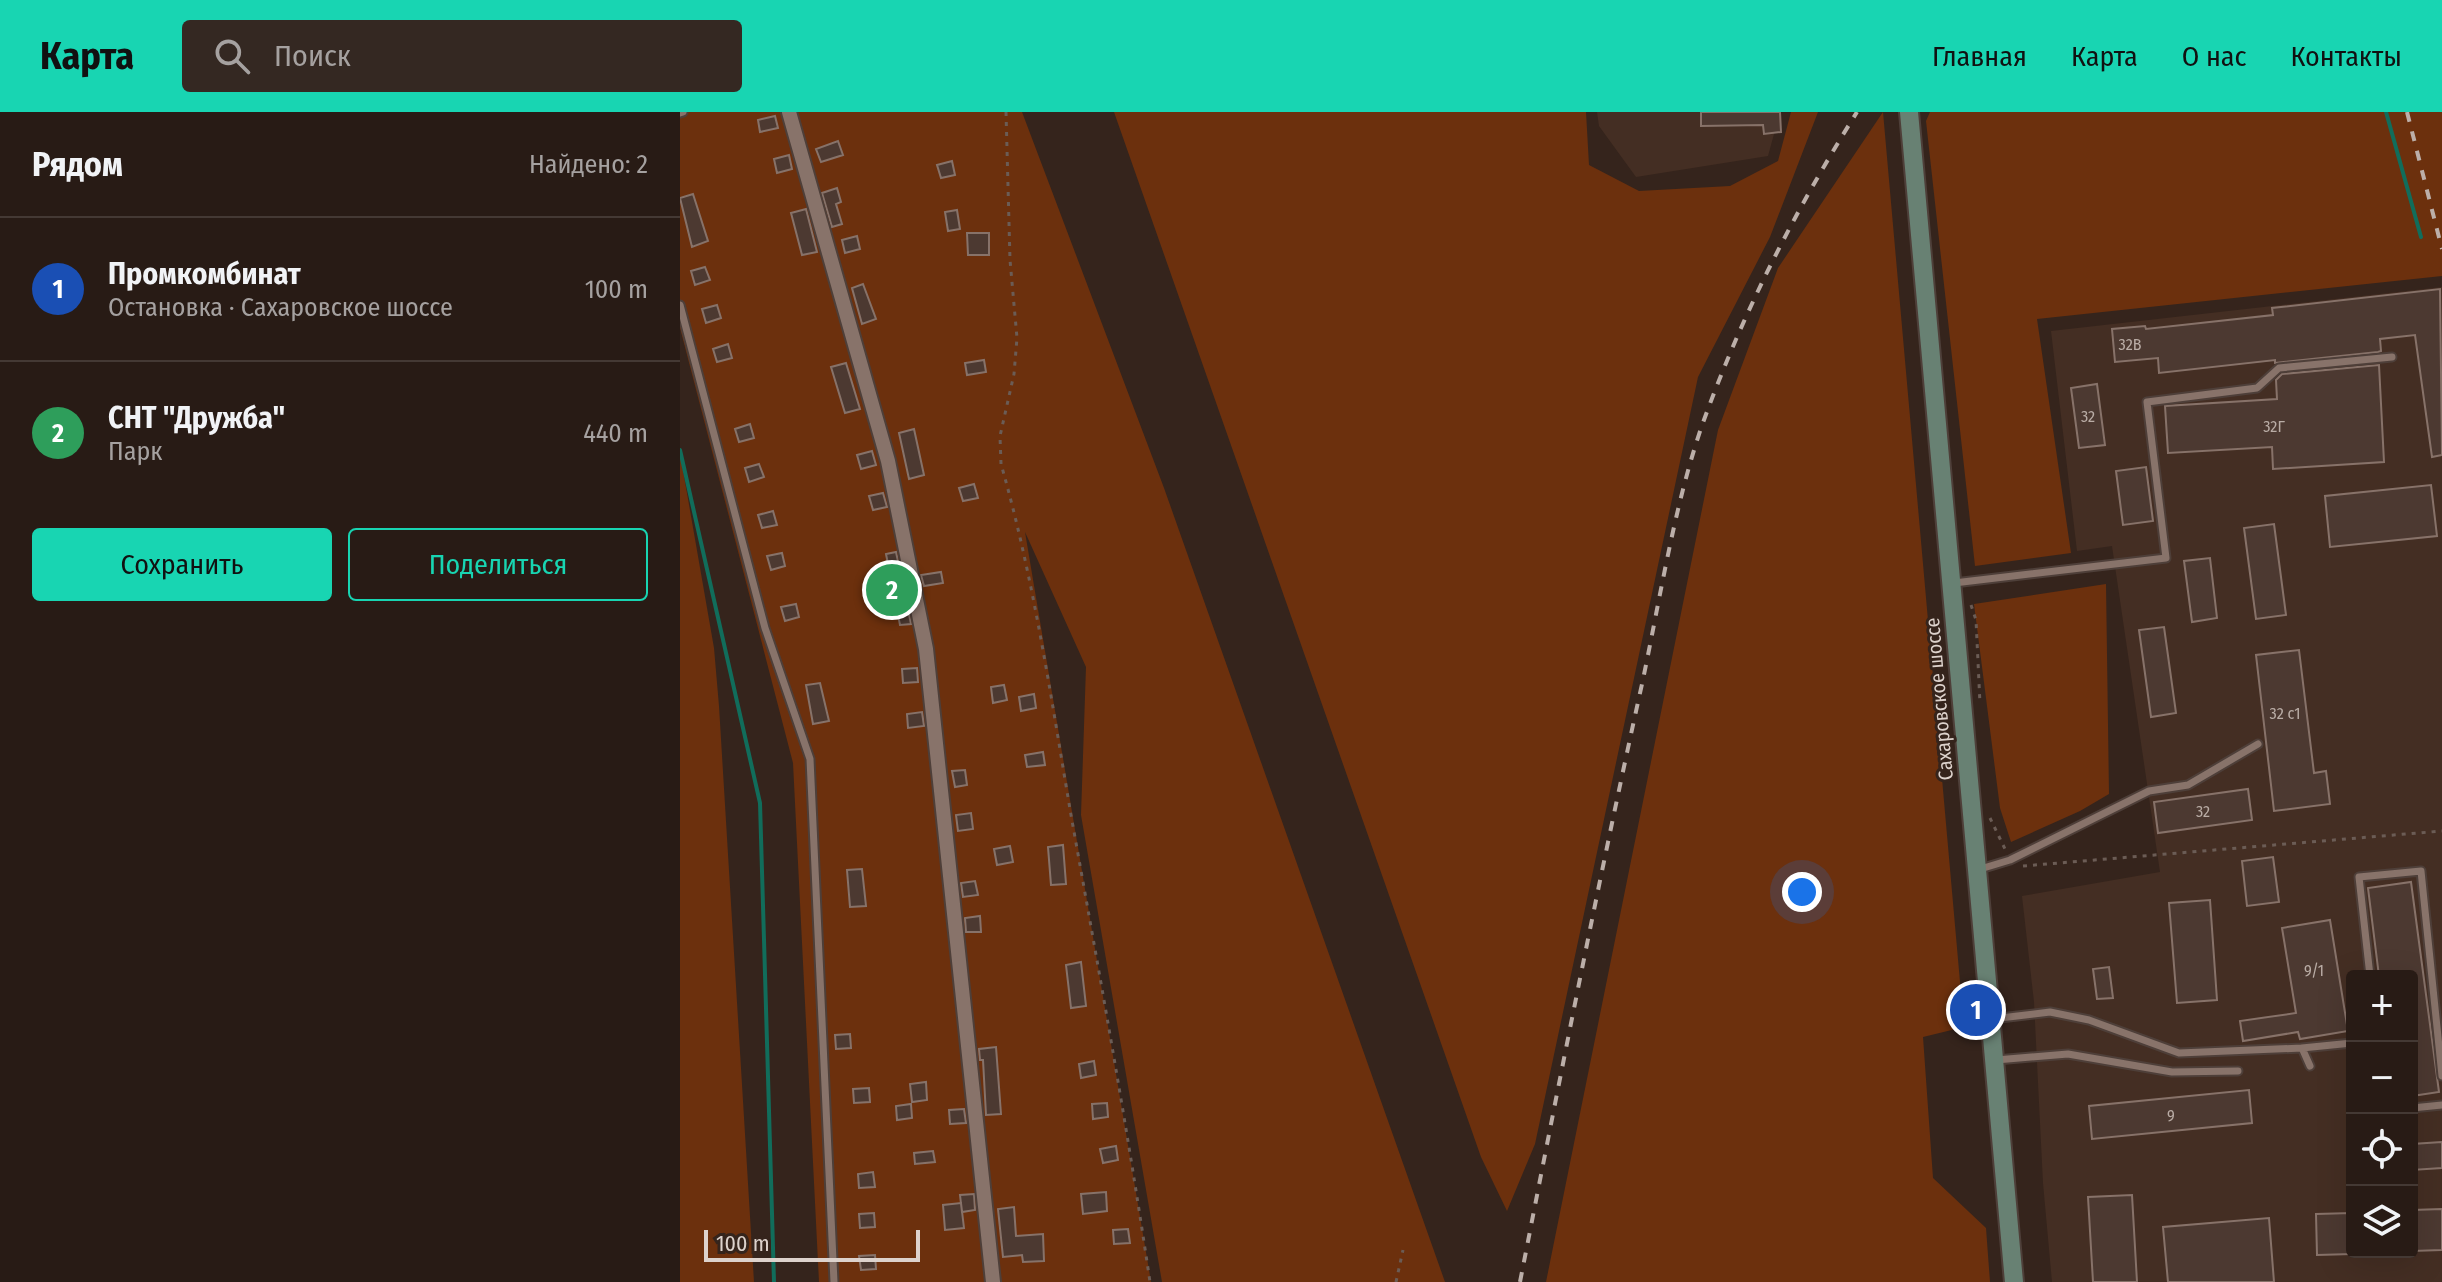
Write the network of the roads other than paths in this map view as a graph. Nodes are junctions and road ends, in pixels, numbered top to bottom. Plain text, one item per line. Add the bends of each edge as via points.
1 (789, 112) edge
2 (1909, 112) edge
3 (680, 305) edge
4 (2392, 357) dead end
5 (1958, 583) junction
6 (2258, 744) dead end
7 (1976, 870) junction
8 (2369, 970) edge
9 (1990, 1019) junction
10 (2346, 1044) edge
11 (2302, 1048) junction
12 (1994, 1060) junction
13 (2310, 1066) dead end
14 (2238, 1071) dead end
15 (2442, 1076) edge
16 (2442, 1105) edge
17 (2418, 1107) edge
18 (834, 1282) edge
19 (993, 1282) edge
20 (2014, 1282) edge

1 - 19 street via 888,461 926,649
2 - 5 main road, Сахаровское шоссе
3 - 18 lane via 765,628 810,759
4 - 5 lane via 2279,368 2257,388 2147,402 2166,558
5 - 7 main road, Сахаровское шоссе
6 - 7 lane via 2188,785 2149,791 2010,860
7 - 9 main road, Сахаровское шоссе
8 - 15 lane via 2359,877 2421,871
9 - 11 lane via 2050,1012 2089,1020 2179,1053
9 - 12 main road, Сахаровское шоссе
10 - 11 lane
11 - 13 lane
12 - 14 lane via 2068,1054 2172,1072
12 - 20 main road, Сахаровское шоссе
16 - 17 lane

